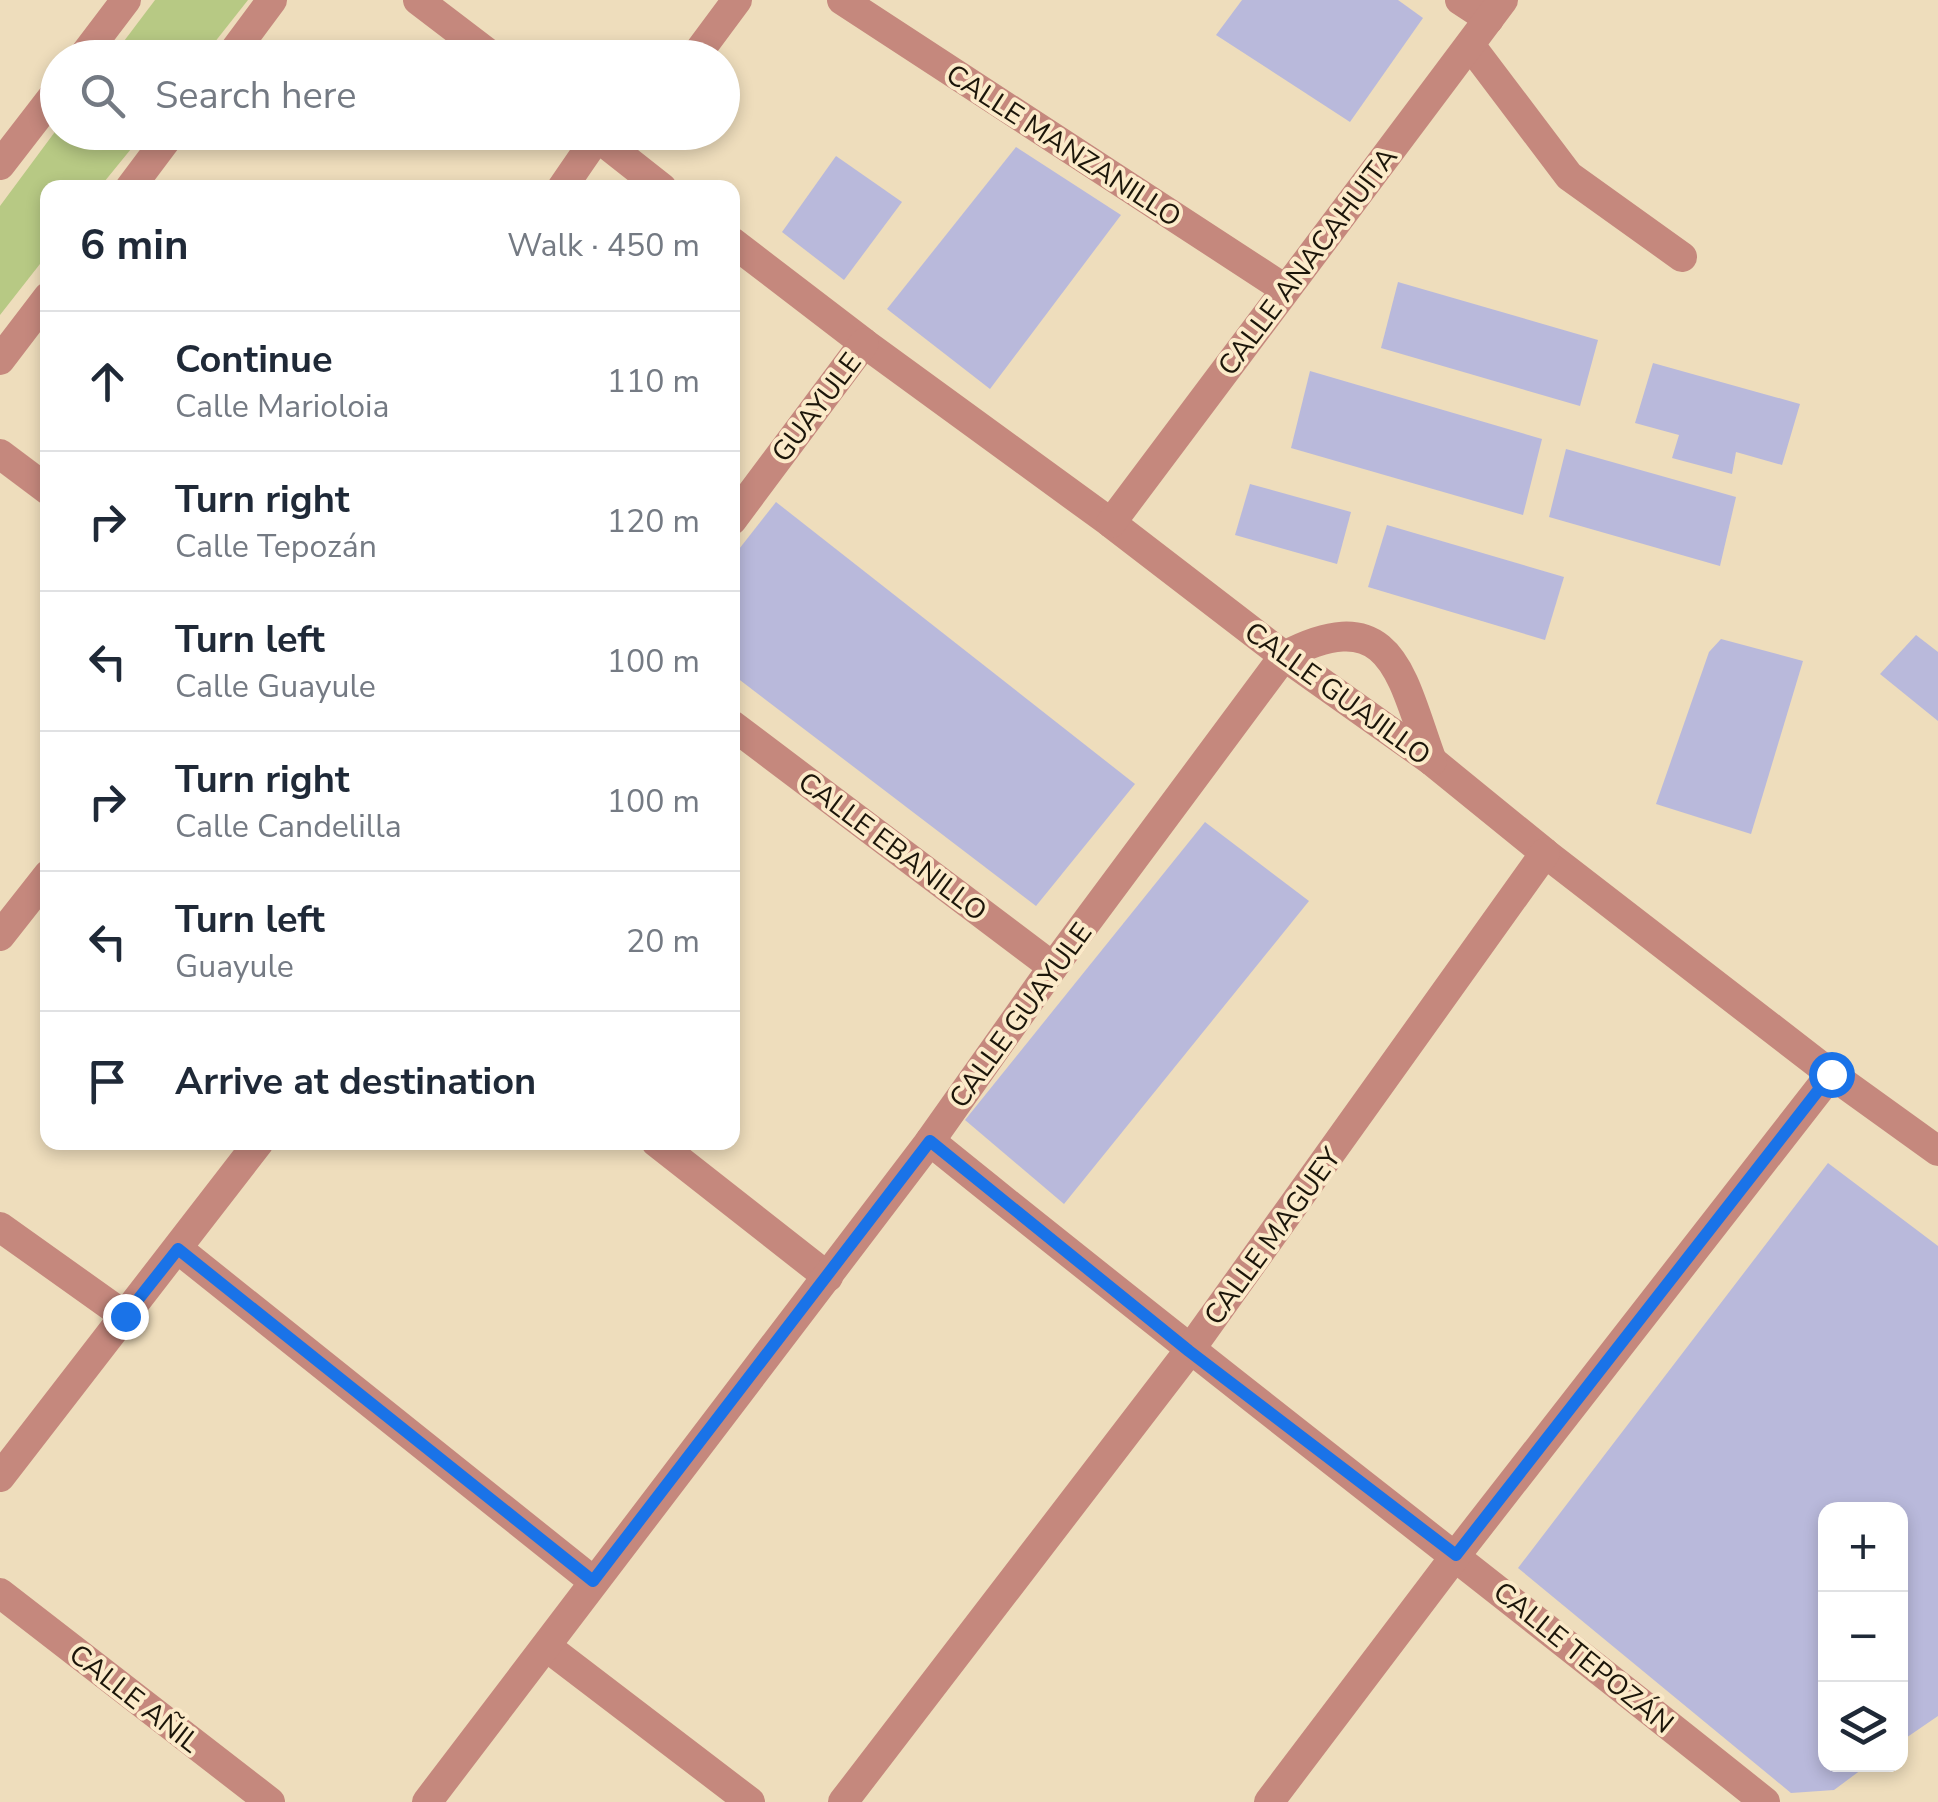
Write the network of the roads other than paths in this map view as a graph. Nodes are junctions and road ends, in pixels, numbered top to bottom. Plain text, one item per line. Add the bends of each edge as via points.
1 (126, 0) edge
2 (272, 0) edge
3 (418, 0) edge
4 (737, 0) edge
5 (842, 0) edge
6 (1460, 0) edge
7 (1496, 10) edge
8 (96, 40) edge
9 (242, 40) edge
10 (470, 40) edge
11 (707, 40) edge
12 (1470, 45) junction
13 (40, 113) edge
14 (158, 150) edge
15 (600, 150) edge
16 (622, 150) edge
17 (0, 165) edge
18 (136, 180) edge
19 (570, 180) edge
20 (654, 180) edge
21 (740, 248) edge
22 (1682, 257) dead end
23 (1285, 289) junction
24 (40, 308) edge
25 (864, 343) junction
26 (0, 360) edge
27 (0, 454) edge
28 (40, 484) edge
29 (740, 509) edge
30 (1111, 523) junction
31 (1284, 656) junction
32 (740, 731) edge
33 (1432, 761) junction
34 (1545, 853) junction
35 (40, 885) edge
36 (0, 936) edge
37 (1053, 967) junction
38 (1831, 1074) junction
39 (930, 1141) junction
40 (253, 1150) edge
41 (666, 1150) edge
42 (1938, 1151) edge
43 (0, 1227) edge
44 (178, 1249) junction
45 (828, 1277) junction
46 (125, 1316) junction
47 (1189, 1351) junction
48 (0, 1477) edge
49 (1456, 1555) junction
50 (593, 1581) junction
51 (0, 1594) edge
52 (547, 1646) junction
53 (270, 1802) edge
54 (427, 1802) edge
55 (750, 1802) edge
56 (842, 1802) edge
57 (1269, 1802) edge
58 (1765, 1802) edge

1 - 8 street
2 - 9 street
3 - 10 street
4 - 11 street
5 - 23 street, CALLE MANZANILLO
6 - 7 street
7 - 12 street, CALLE ANACAHUITA
12 - 22 street via 1569,176
12 - 23 street, CALLE ANACAHUITA
13 - 17 street
14 - 18 street
15 - 19 street
16 - 20 street
21 - 25 street, CALLE GUAJILLO
23 - 30 street, CALLE ANACAHUITA
24 - 26 street
25 - 29 street, GUAYULE
25 - 30 street, CALLE GUAJILLO
27 - 28 street
30 - 31 street, CALLE GUAJILLO
31 - 33 street, CALLE GUAJILLO
31 - 33 street via 1313,641 1348,636 1376,642 1396,663
31 - 37 street, CALLE GUAYULE
32 - 37 street, CALLE EBANILLO
33 - 34 street, CALLE GUAJILLO
34 - 38 street, CALLE GUAJILLO
34 - 47 street, CALLE MAGUEY
35 - 36 street
37 - 39 street, CALLE GUAYULE
38 - 42 street, CALLE GUAJILLO
38 - 49 street
39 - 45 street, CALLE GUAYULE
39 - 47 street, CALLE TEPOZÁN
40 - 44 street
41 - 45 street
43 - 46 street
44 - 46 street
44 - 50 street
45 - 50 street, CALLE GUAYULE
46 - 48 street
47 - 49 street, CALLE TEPOZÁN
47 - 56 street, CALLE MAGUEY
49 - 57 street
49 - 58 street, CALLE TEPOZÁN
50 - 52 street, CALLE GUAYULE
51 - 53 street, CALLE AÑIL
52 - 54 street, CALLE GUAYULE
52 - 55 street

